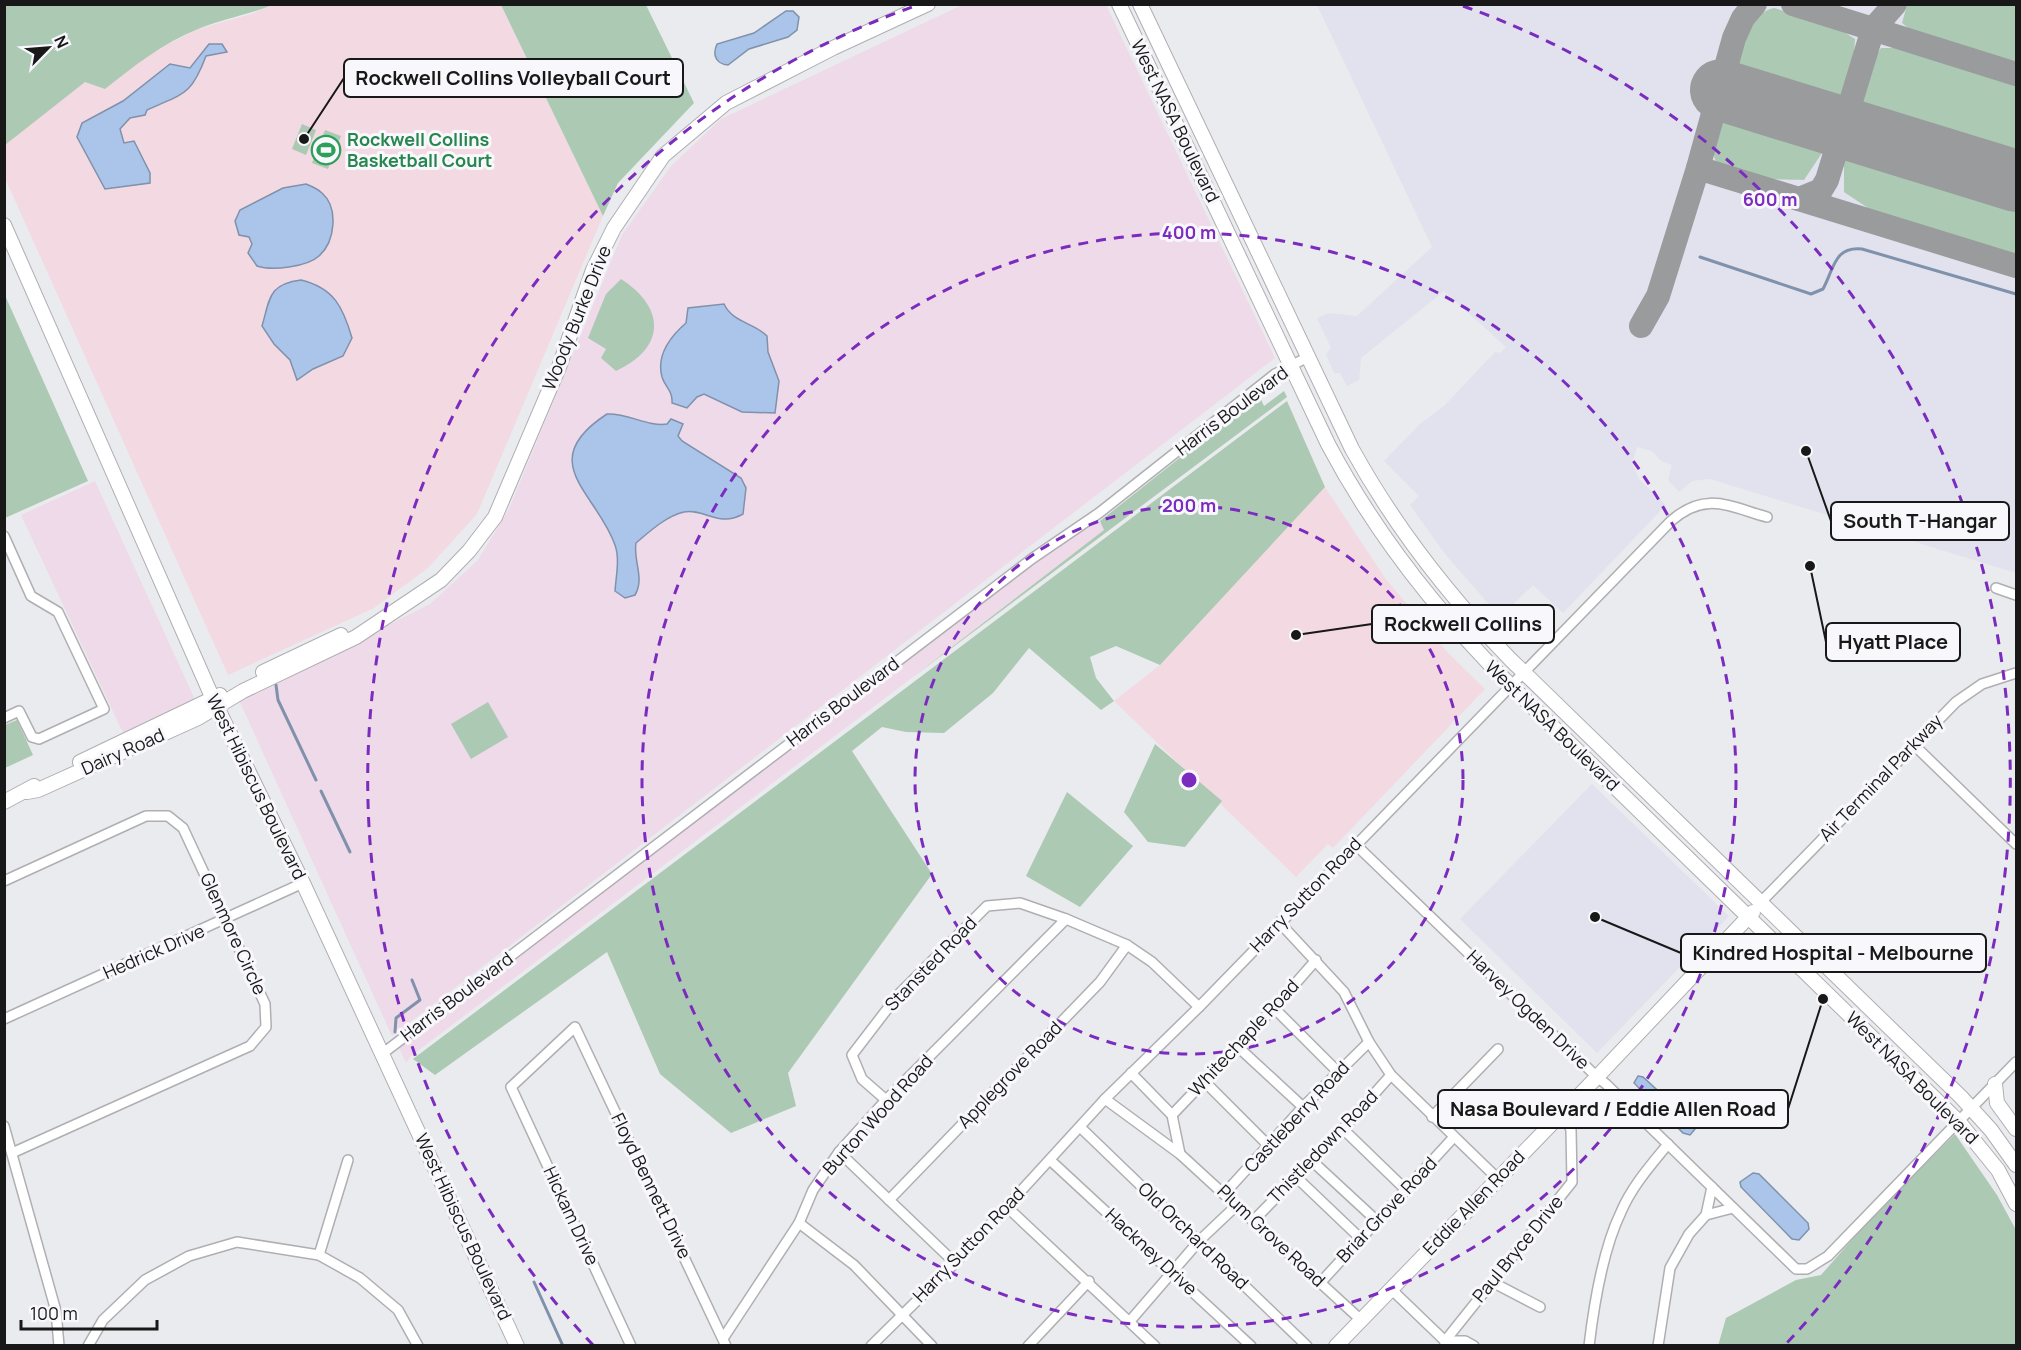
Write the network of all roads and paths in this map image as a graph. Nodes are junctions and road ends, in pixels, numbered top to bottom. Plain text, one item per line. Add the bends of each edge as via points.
1 (928, 4) edge
2 (1119, 4) edge
3 (1140, 4) edge
4 (1245, 222) junction
5 (4, 225) edge
6 (1227, 230) junction
7 (1308, 357) junction
8 (1291, 365) junction
9 (1767, 517) dead end
10 (4, 536) edge
11 (1996, 588) dead end
12 (2016, 595) edge
13 (1522, 671) junction
14 (2016, 672) edge
15 (1510, 685) junction
16 (215, 703) junction
17 (4, 718) edge
18 (1913, 744) junction
19 (4, 802) edge
20 (1354, 844) junction
21 (2016, 844) edge
22 (4, 881) edge
23 (303, 883) junction
24 (1760, 903) junction
25 (1749, 917) junction
26 (1066, 919) junction
27 (227, 920) junction
28 (1280, 922) junction
29 (1127, 945) junction
30 (1316, 960) junction
31 (1199, 1007) junction
32 (1274, 1008) junction
33 (4, 1019) edge
34 (575, 1028) joint
35 (1369, 1042) junction
36 (1237, 1046) junction
37 (1498, 1049) dead end
38 (382, 1054) junction
39 (2016, 1062) edge
40 (1338, 1072) junction
41 (1131, 1074) junction
42 (1391, 1075) junction
43 (1597, 1077) junction
44 (1204, 1081) junction
45 (1995, 1084) junction
46 (1105, 1099) junction
47 (886, 1100) junction
48 (1303, 1107) junction
49 (1972, 1108) junction
50 (1563, 1111) junction
51 (1172, 1115) junction
52 (1432, 1118) junction
53 (1959, 1122) junction
54 (4, 1126) edge
55 (1080, 1127) junction
56 (1343, 1129) junction
57 (2016, 1129) edge
58 (1453, 1138) junction
59 (1668, 1144) junction
60 (1269, 1146) junction
61 (840, 1152) junction
62 (12, 1153) junction
63 (1180, 1154) junction
64 (348, 1160) dead end
65 (1050, 1160) junction
66 (1311, 1160) junction
67 (2016, 1166) edge
68 (1295, 1176) junction
69 (1497, 1178) junction
70 (1712, 1187) junction
71 (1407, 1191) junction
72 (1226, 1193) junction
73 (889, 1200) junction
74 (2016, 1204) edge
75 (1237, 1205) junction
76 (1007, 1207) junction
77 (1733, 1208) junction
78 (1706, 1215) junction
79 (1254, 1220) junction
80 (1377, 1221) junction
81 (799, 1223) junction
82 (1360, 1238) junction
83 (1199, 1242) junction
84 (319, 1255) junction
85 (955, 1263) junction
86 (1173, 1272) junction
87 (1089, 1281) junction
88 (1321, 1282) junction
89 (1492, 1282) junction
90 (1390, 1289) junction
91 (1540, 1307) dead end
92 (902, 1316) junction
93 (1361, 1320) junction
94 (1130, 1321) junction
95 (725, 1341) edge
96 (1445, 1343) edge
97 (1031, 1344) edge
98 (59, 1346) edge
99 (88, 1346) edge
100 (418, 1346) edge
101 (518, 1346) edge
102 (631, 1346) edge
103 (871, 1346) edge
104 (932, 1346) edge
105 (1155, 1346) edge
106 (1251, 1346) edge
107 (1306, 1346) edge
108 (1336, 1346) edge
109 (1474, 1346) edge
110 (1589, 1346) edge
111 (1658, 1346) edge

1 - 16 street, Woody Burke Drive via 726,103 663,156 614,228 593,270 559,367 495,517 469,551 441,580 409,604 369,626 356,628 256,675
2 - 6 street, West NASA Boulevard
3 - 4 street, West NASA Boulevard
4 - 6 street
4 - 7 street, West NASA Boulevard
5 - 16 street, West Hibiscus Boulevard
6 - 8 street, West NASA Boulevard
7 - 8 street, Harris Boulevard
7 - 13 street, West NASA Boulevard via 1352,449 1403,533 1456,601
8 - 15 street, West NASA Boulevard via 1338,462 1379,531 1448,621
8 - 38 street, Harris Boulevard
9 - 13 street, Harry Sutton Road via 1709,502 1687,507
10 - 17 street via 31,596 58,612 104,709 39,738 32,737 19,711
11 - 12 street
13 - 15 street, Harry Sutton Road
13 - 24 street, West NASA Boulevard
14 - 18 street, Air Terminal Parkway via 1962,696
15 - 20 street, Harry Sutton Road
15 - 25 street, West NASA Boulevard
16 - 19 street, Dairy Road via 92,756
16 - 23 street, West Hibiscus Boulevard
18 - 21 street
18 - 24 street, Air Terminal Parkway
20 - 28 street, Harry Sutton Road
20 - 43 street, Harvey Ogden Drive
22 - 27 street, Glenmore Circle via 146,816 168,816 183,828
23 - 27 street, Hedrick Drive
23 - 38 street, West Hibiscus Boulevard
24 - 25 street, Eddie Allen Road
24 - 49 street, West NASA Boulevard
25 - 43 street, Eddie Allen Road
25 - 53 street, West NASA Boulevard
26 - 29 street, Stansted Road
26 - 47 street, Burton Wood Road
26 - 47 street, Stansted Road via 1020,903 987,906 898,995 852,1055 862,1079
27 - 33 street, Hedrick Drive
27 - 62 street, Glenmore Circle via 265,1004 266,1027 250,1046
28 - 30 street
28 - 31 street, Harry Sutton Road
29 - 31 street, Stansted Road via 1152,962
29 - 73 street, Applegrove Road via 1100,982
30 - 32 street, Whitechaple Road
30 - 35 street via 1344,992
31 - 41 street, Harry Sutton Road
32 - 36 street, Whitechaple Road
32 - 40 street
34 - 95 street, Floyd Bennett Drive
34 - 102 street, Hickam Drive via 511,1087
35 - 40 street, Castleberry Road
35 - 42 street
36 - 44 street, Whitechaple Road
36 - 48 street
37 - 52 street
38 - 101 street, West Hibiscus Boulevard
39 - 45 street
40 - 48 street, Castleberry Road
41 - 46 street, Harry Sutton Road
41 - 51 street
42 - 52 street
42 - 56 street, Thistledown Road
43 - 50 street, Eddie Allen Road
43 - 59 street, Harvey Ogden Drive
44 - 51 street, Whitechaple Road
44 - 60 street
45 - 49 street
45 - 57 street via 1997,1103
46 - 55 street, Harry Sutton Road
46 - 63 street, Plum Grove Road
47 - 61 street, Burton Wood Road
48 - 60 street, Castleberry Road
49 - 53 street
49 - 67 street, West NASA Boulevard
50 - 69 street, Eddie Allen Road
50 - 89 street, Paul Bryce Drive via 1570,1130 1572,1182
51 - 63 street
52 - 58 street
53 - 74 street, West NASA Boulevard via 1991,1159
53 - 77 street, Harvey Ogden Drive via 1828,1256 1807,1269 1796,1269
54 - 62 street
55 - 65 street, Harry Sutton Road
55 - 83 street, Old Orchard Road
56 - 66 street, Thistledown Road
56 - 71 street
58 - 69 street
58 - 71 street, Briar Grove Road
59 - 70 street, Harvey Ogden Drive
59 - 110 street via 1639,1179 1620,1212 1603,1270
60 - 72 street, Castleberry Road
61 - 73 street
61 - 81 street, Burton Wood Road via 813,1190
62 - 98 street via 56,1311
63 - 72 street, Plum Grove Road
64 - 84 street
65 - 76 street, Harry Sutton Road
65 - 86 street, Hackney Drive
66 - 68 street, Thistledown Road
66 - 80 street
68 - 79 street, Thistledown Road
68 - 82 street
69 - 90 street, Eddie Allen Road
70 - 77 street, Harvey Ogden Drive
70 - 78 street
71 - 80 street, Briar Grove Road
72 - 75 street, Plum Grove Road
73 - 85 street
75 - 79 street, Plum Grove Road
75 - 83 street
76 - 85 street, Harry Sutton Road
76 - 87 street
77 - 78 street
78 - 111 street via 1689,1234 1670,1268
79 - 88 street, Plum Grove Road
80 - 82 street, Briar Grove Road
81 - 92 street via 854,1264
81 - 95 street, Burton Wood Road
82 - 88 street, Briar Grove Road
83 - 86 street
83 - 107 street, Old Orchard Road
84 - 99 street via 237,1242 189,1256 145,1280 103,1320
84 - 100 street via 360,1278 398,1310
85 - 92 street, Harry Sutton Road
86 - 94 street
86 - 106 street, Hackney Drive
87 - 94 street
87 - 97 street
88 - 93 street, Plum Grove Road
89 - 91 street
89 - 96 street, Paul Bryce Drive
90 - 93 street, Eddie Allen Road
90 - 96 street
92 - 103 street, Harry Sutton Road
92 - 104 street
93 - 108 street, Eddie Allen Road
94 - 105 street
96 - 109 street via 1465,1341

